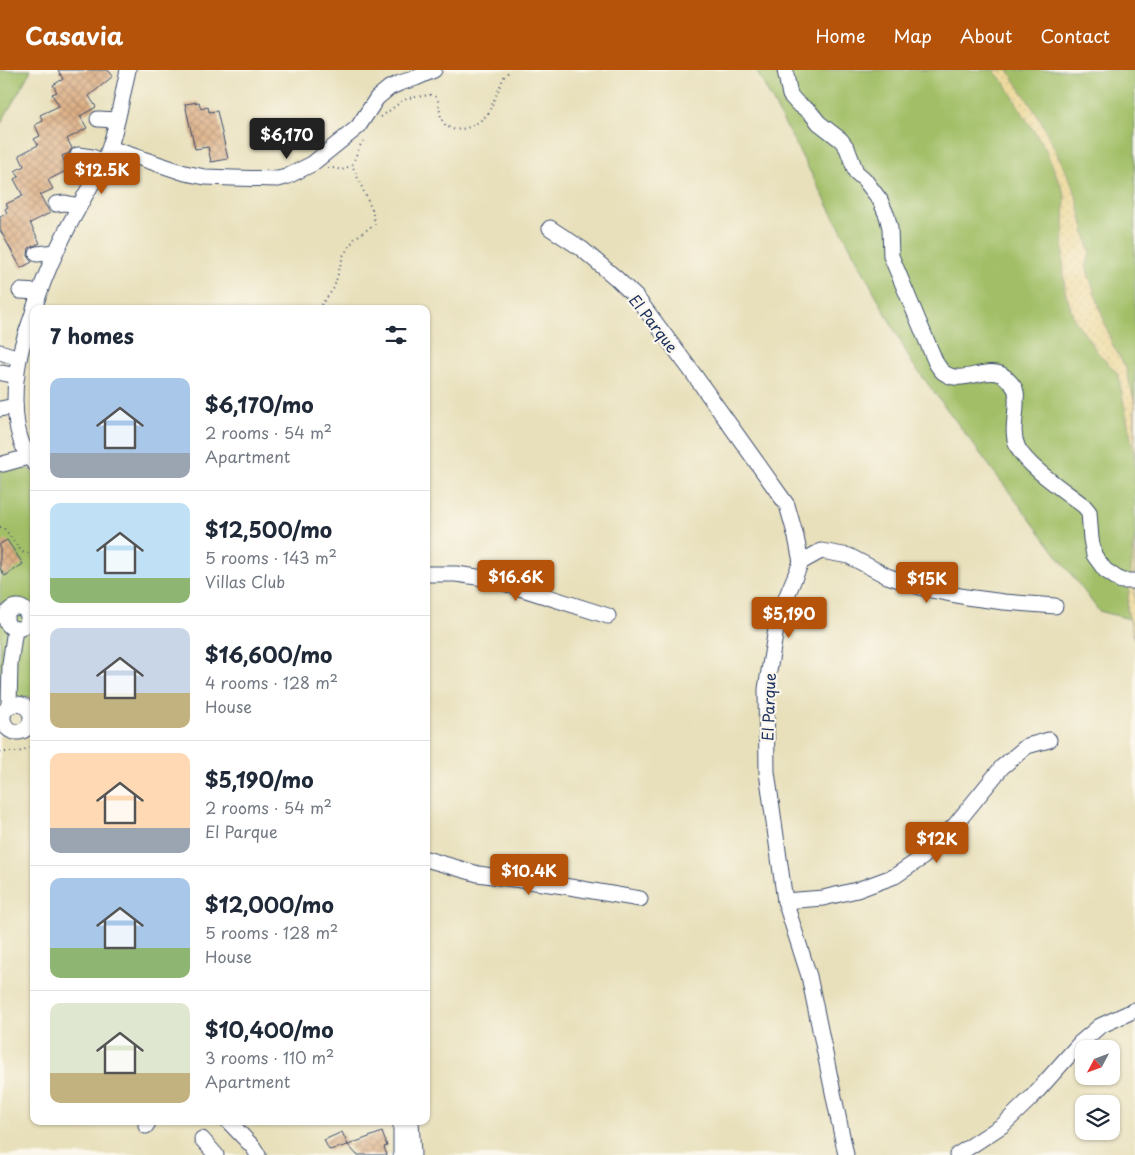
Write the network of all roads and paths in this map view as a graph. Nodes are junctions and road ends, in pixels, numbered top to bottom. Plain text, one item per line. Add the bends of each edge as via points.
1 (128, 70) edge
2 (434, 70) edge
3 (510, 70) edge
4 (785, 70) edge
5 (98, 119) dead end
6 (117, 120) junction
7 (378, 121) dead end
8 (364, 140) dead end
9 (110, 148) junction
10 (78, 155) dead end
11 (104, 162) junction
12 (312, 164) junction
13 (352, 165) junction
14 (56, 204) dead end
15 (79, 206) junction
16 (550, 228) dead end
17 (56, 252) junction
18 (37, 254) dead end
19 (20, 290) dead end
20 (39, 292) junction
21 (35, 305) edge
22 (321, 305) edge
23 (30, 322) edge
24 (0, 352) edge
25 (19, 358) junction
26 (2, 373) dead end
27 (17, 376) junction
28 (7, 408) edge
29 (30, 458) edge
30 (30, 460) edge
31 (3, 464) dead end
32 (0, 527) edge
33 (30, 553) edge
34 (801, 562) junction
35 (430, 574) edge
36 (1135, 581) edge
37 (1056, 606) dead end
38 (30, 607) edge
39 (608, 616) dead end
40 (15, 709) edge
41 (30, 712) edge
42 (30, 724) edge
43 (5, 732) edge
44 (1049, 740) dead end
45 (30, 747) edge
46 (0, 752) edge
47 (430, 860) edge
48 (640, 899) dead end
49 (785, 901) junction
50 (1135, 1010) edge
51 (232, 1125) edge
52 (401, 1125) edge
53 (411, 1125) edge
54 (202, 1139) dead end
55 (216, 1155) edge
56 (258, 1155) edge
57 (400, 1155) edge
58 (413, 1155) edge
59 (846, 1155) edge
60 (957, 1155) edge

1 - 6 street
2 - 12 street via 389,88 377,98 358,127
3 - 7 path via 488,114 467,128 454,130 446,126 438,100 430,95 409,98
4 - 36 street via 790,95 841,140 856,172 880,200 890,228 891,256 936,363 947,375 955,378 994,372 1003,375 1016,392 1014,434 1018,448 1030,464 1089,512 1094,555 1104,570 1121,580
5 - 6 street
6 - 9 street
8 - 13 path
9 - 11 street
9 - 12 street via 204,177 278,179
10 - 11 street
11 - 15 street
12 - 13 path via 342,170
13 - 22 path via 375,224 355,238 343,256 334,288
14 - 15 street
15 - 17 street
16 - 34 street, El Parque via 582,249 637,298 787,505
17 - 18 street
17 - 20 street
19 - 20 street
20 - 21 street
23 - 25 street
24 - 25 street
25 - 27 street
26 - 27 street
27 - 28 street
28 - 29 street
30 - 31 street
32 - 33 path via 22,552
34 - 37 street via 821,551 849,556 887,576 926,588 1004,602
34 - 49 street, El Parque via 778,617 766,689 767,772
35 - 39 street via 491,579
38 - 40 street via 27,624 18,629
40 - 41 street
40 - 43 street via 4,723
42 - 43 street via 21,731
44 - 49 street via 1027,746 1002,767 956,825 923,856 895,876 823,898
45 - 46 path via 19,752
47 - 48 street via 478,874
49 - 59 street, El Parque via 809,976
50 - 60 street via 1100,1026 1003,1125
51 - 56 street
52 - 57 street
53 - 58 street
54 - 55 street

